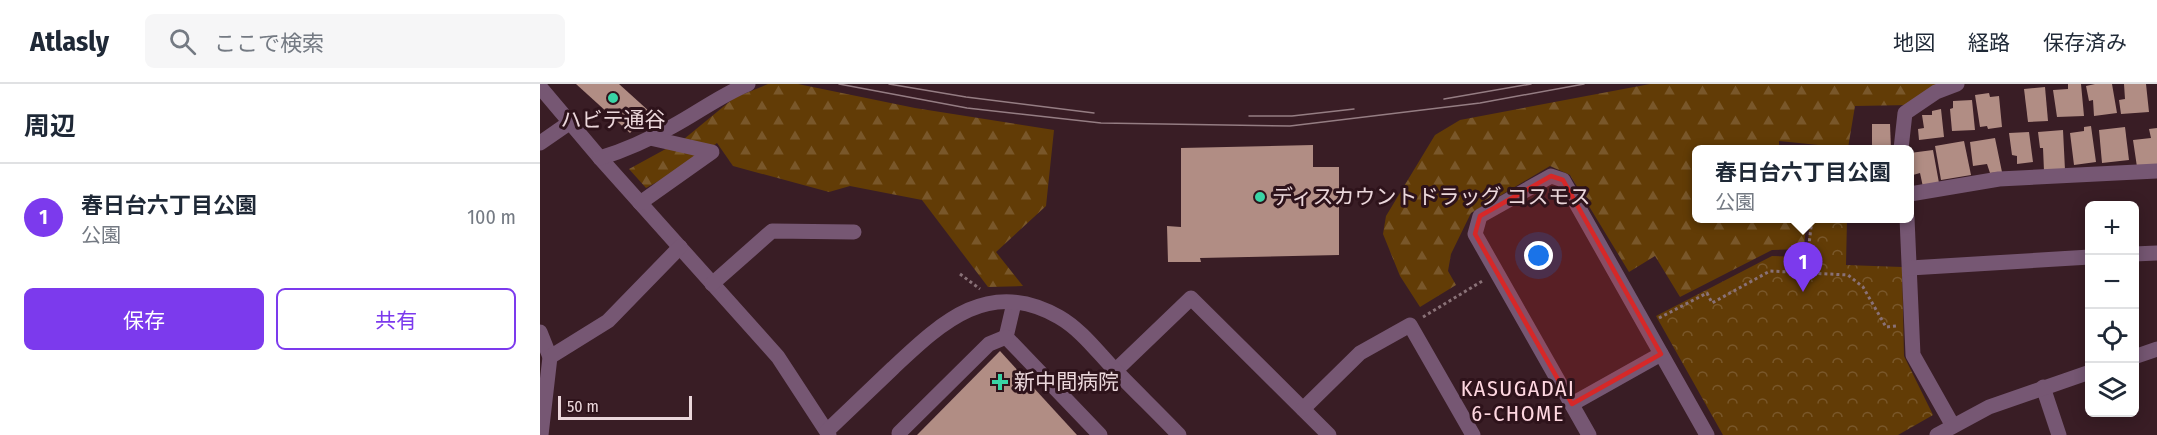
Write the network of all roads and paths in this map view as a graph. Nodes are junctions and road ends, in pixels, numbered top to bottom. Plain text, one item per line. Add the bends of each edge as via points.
1 (748, 84) edge
2 (1957, 84) edge
3 (540, 87) edge
4 (569, 123) junction
5 (650, 138) junction
6 (540, 143) edge
7 (1902, 145) edge
8 (600, 158) junction
9 (2157, 171) edge
10 (1914, 193) edge
11 (640, 203) junction
12 (1812, 223) edge
13 (1907, 223) edge
14 (854, 232) dead end
15 (680, 247) junction
16 (2157, 253) edge
17 (2139, 254) edge
18 (2085, 257) edge
19 (1910, 268) junction
20 (1806, 272) junction
21 (1496, 273) junction
22 (960, 274) dead end
23 (712, 284) junction
24 (987, 303) junction
25 (1014, 303) junction
26 (1913, 324) junction
27 (1410, 325) junction
28 (1646, 326) junction
29 (540, 332) edge
30 (1006, 337) junction
31 (2157, 349) edge
32 (1661, 354) junction
33 (2139, 355) edge
34 (550, 357) junction
35 (1116, 370) junction
36 (2085, 374) edge
37 (2043, 387) junction
38 (1572, 404) junction
39 (1304, 409) junction
40 (1953, 426) junction
41 (828, 433) edge
42 (899, 433) dead end
43 (541, 435) edge
44 (1100, 435) edge
45 (1179, 435) edge
46 (1329, 435) edge
47 (1473, 435) edge
48 (1589, 435) edge
49 (1707, 435) edge
50 (1937, 435) edge
51 (2059, 435) edge

1 - 5 street
2 - 7 street via 1936,92 1905,113
3 - 4 street
4 - 6 street
4 - 8 street
5 - 8 street
5 - 11 street via 712,152
8 - 11 street
9 - 10 street via 1999,179
11 - 15 street
12 - 20 path
13 - 19 street
14 - 23 street via 772,231
15 - 23 street
15 - 34 street via 608,321
16 - 17 street
18 - 19 street
19 - 26 street
20 - 26 path via 1848,275 1863,287 1886,327
20 - 28 path via 1770,271 1712,303 1707,293
21 - 27 path
21 - 28 street via 1475,234 1480,216 1551,176 1563,180
21 - 38 street
22 - 24 path via 986,294
23 - 41 street via 778,357
24 - 25 street
24 - 41 street via 965,310 932,332
25 - 30 street
25 - 35 street via 1060,317
26 - 40 street via 1913,355
27 - 39 street via 1360,353
27 - 47 street
28 - 32 street
29 - 34 street
30 - 42 street via 989,344
30 - 44 street
31 - 33 street
32 - 38 street
32 - 49 street
34 - 43 street
35 - 39 street via 1191,298
35 - 45 street
36 - 37 street
37 - 40 street via 1989,407
37 - 51 street
38 - 48 street
39 - 46 street
40 - 50 street

